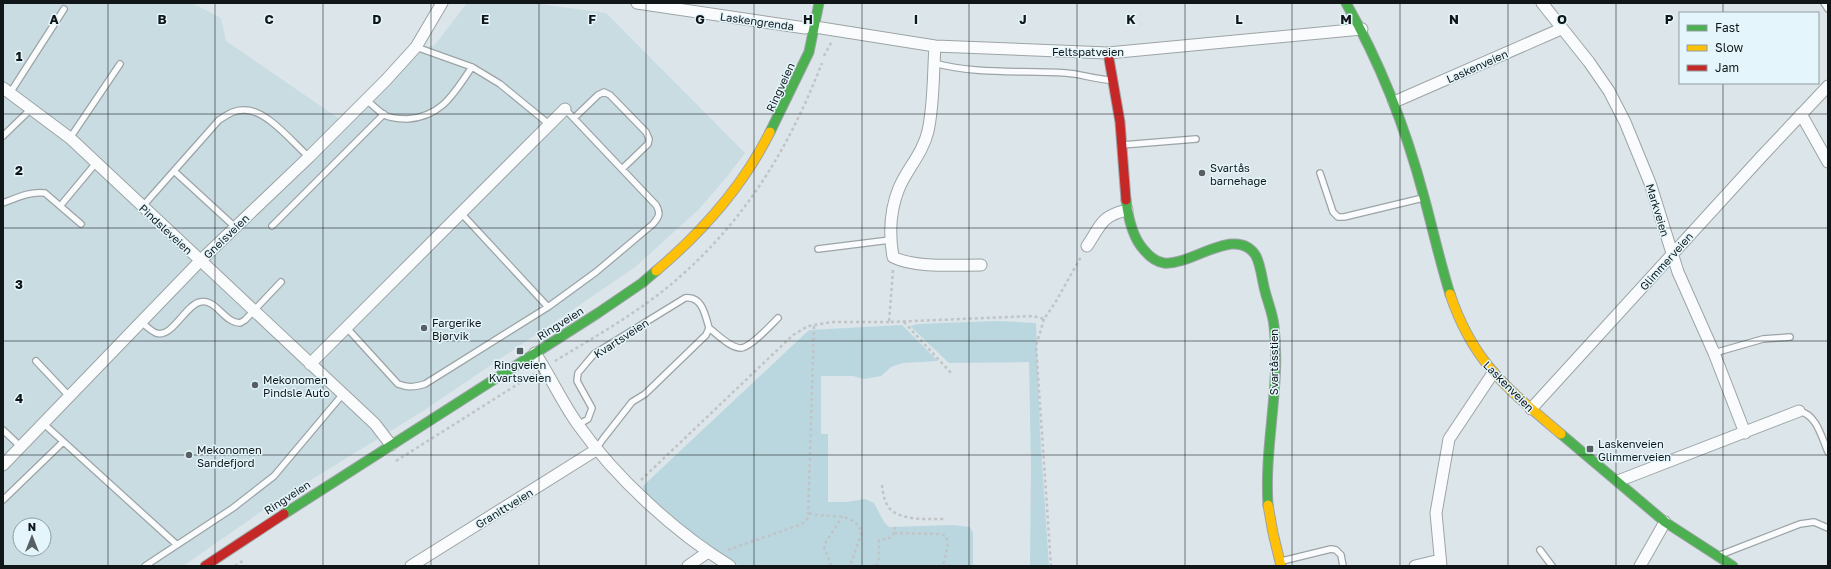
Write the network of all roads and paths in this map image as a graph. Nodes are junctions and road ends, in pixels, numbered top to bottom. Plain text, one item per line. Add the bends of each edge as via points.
1 (442, 3) edge
2 (637, 3) edge
3 (819, 3) edge
4 (1346, 3) edge
5 (1542, 3) edge
6 (1824, 3) edge
7 (64, 9) dead end
8 (1828, 9) edge
9 (810, 28) junction
10 (1362, 29) junction
11 (1561, 29) junction
12 (834, 39) dead end
13 (935, 46) junction
14 (416, 47) junction
15 (1108, 53) junction
16 (818, 56) dead end
17 (934, 63) junction
18 (120, 64) dead end
19 (472, 67) junction
20 (1113, 80) junction
21 (1828, 86) edge
22 (6, 90) edge
23 (366, 100) junction
24 (1394, 102) junction
25 (31, 108) junction
26 (565, 109) joint
27 (384, 114) junction
28 (1801, 114) junction
29 (574, 118) junction
30 (550, 125) junction
31 (3, 136) edge
32 (70, 138) junction
33 (1196, 139) dead end
34 (1122, 145) junction
35 (309, 157) junction
36 (1828, 162) edge
37 (96, 163) junction
38 (622, 169) junction
39 (174, 170) junction
40 (1320, 173) dead end
41 (1424, 197) junction
42 (3, 203) edge
43 (61, 205) junction
44 (142, 207) junction
45 (1127, 210) junction
46 (461, 213) junction
47 (81, 224) dead end
48 (272, 226) dead end
49 (235, 227) junction
50 (890, 240) junction
51 (1087, 246) joint
52 (818, 249) dead end
53 (1672, 255) junction
54 (893, 257) junction
55 (200, 261) junction
56 (980, 265) dead end
57 (282, 282) dead end
58 (548, 307) junction
59 (254, 311) junction
60 (778, 318) dead end
61 (1044, 319) junction
62 (141, 322) junction
63 (889, 322) junction
64 (904, 322) junction
65 (814, 325) junction
66 (346, 328) junction
67 (709, 328) junction
68 (1790, 337) dead end
69 (535, 353) junction
70 (1714, 353) junction
71 (36, 361) dead end
72 (310, 364) junction
73 (534, 373) dead end
74 (1492, 373) junction
75 (952, 374) dead end
76 (343, 394) junction
77 (69, 396) junction
78 (1531, 409) junction
79 (1799, 411) joint
80 (44, 424) junction
81 (578, 425) junction
82 (3, 430) edge
83 (1745, 433) junction
84 (63, 442) junction
85 (391, 445) junction
86 (21, 447) junction
87 (596, 450) junction
88 (1828, 452) edge
89 (394, 463) dead end
90 (3, 465) edge
91 (1618, 481) junction
92 (882, 485) dead end
93 (633, 488) junction
94 (3, 500) edge
95 (809, 513) junction
96 (842, 516) junction
97 (946, 519) dead end
98 (1665, 522) junction
99 (895, 527) dead end
100 (1828, 528) edge
101 (894, 533) junction
102 (176, 544) junction
103 (1540, 550) dead end
104 (711, 554) junction
105 (1718, 556) junction
106 (247, 558) dead end
107 (1441, 563) edge
108 (1280, 564) edge
109 (145, 566) edge
110 (205, 566) edge
111 (235, 566) edge
112 (411, 566) edge
113 (688, 566) edge
114 (730, 566) edge
115 (831, 566) edge
116 (850, 566) edge
117 (876, 566) edge
118 (943, 566) edge
119 (1051, 566) edge
120 (1343, 566) edge
121 (1415, 566) edge
122 (1552, 566) edge
123 (1640, 566) edge
124 (1733, 566) edge

1 - 14 street, Gneisveien
2 - 9 street, Laskengrenda
3 - 9 street, Ringveien
4 - 10 street, Laskenveien
5 - 11 street, Markveien
6 - 8 lane
7 - 22 lane
9 - 13 street, Feltspatveien
9 - 69 street, Ringveien via 809,52 760,152 719,210 700,232 661,268 624,296
10 - 15 street, Feltspatveien
10 - 24 street, Laskenveien
11 - 24 street, Laskenveien
11 - 53 street, Markveien via 1609,91 1625,122 1650,183
12 - 16 path via 824,58
13 - 15 street, Feltspatveien
13 - 17 street
14 - 19 lane
14 - 23 street, Gneisveien
15 - 20 street, Svartåsstien
17 - 20 lane via 957,69 1068,73 1098,80
17 - 50 street via 928,131 922,148 900,188 892,213
18 - 32 lane
19 - 27 lane via 452,97 432,114 420,118 401,119
19 - 30 lane via 500,84
20 - 34 street, Svartåsstien
21 - 28 street, Glimmerveien
22 - 25 street, Pindsleveien
23 - 27 lane
23 - 35 street, Gneisveien
24 - 41 street, Laskenveien
25 - 31 lane
25 - 32 street, Pindsleveien
26 - 29 lane
26 - 30 street
27 - 48 lane
28 - 36 street
28 - 53 street, Glimmerveien
29 - 38 lane
29 - 38 lane via 604,92 646,132 648,144
30 - 46 street
32 - 37 street, Pindsleveien
33 - 34 lane
34 - 45 street, Svartåsstien
35 - 39 lane via 272,123 257,113 244,110 232,112 219,120
35 - 49 street, Gneisveien
37 - 43 lane
37 - 44 street, Pindsleveien
38 - 58 lane via 656,205 659,217 596,272
39 - 44 lane
39 - 49 lane
40 - 41 lane via 1333,212 1338,217
41 - 74 street, Laskenveien via 1454,307 1477,354
42 - 43 lane via 19,196 45,192
43 - 47 lane
44 - 55 street, Pindsleveien
45 - 51 street via 1112,213 1103,221
45 - 108 street, Svartåsstien via 1137,239 1152,258 1163,263 1178,263 1217,246 1232,243 1245,245 1254,254 1274,324 1268,501
46 - 58 lane
46 - 66 street
49 - 55 street, Gneisveien
50 - 52 lane
50 - 54 street
51 - 61 path
53 - 70 street, Markveien
53 - 78 street, Glimmerveien
54 - 56 street via 940,265
54 - 63 path
55 - 59 street, Pindsleveien
55 - 62 street, Gneisveien
57 - 59 lane
58 - 66 lane via 425,384 414,387 398,384
59 - 62 lane via 245,320 235,323 204,301 192,307 168,332 155,333
59 - 72 street, Pindsleveien
60 - 67 lane via 750,344 741,348 733,346
61 - 64 path via 1033,316
61 - 119 path via 1036,346
62 - 77 street, Gneisveien
63 - 64 path
63 - 65 path via 832,322
64 - 75 path
65 - 93 path via 792,335
65 - 95 path
66 - 72 street
67 - 81 lane, Kvartsveien via 699,302 692,297 685,298 594,354 578,373 577,381 592,408 588,419
67 - 87 lane via 695,346 632,402
68 - 70 lane via 1763,339
69 - 81 street
69 - 85 street, Ringveien
70 - 83 street, Markveien
71 - 77 lane
72 - 76 street, Pindsleveien
73 - 89 path
74 - 78 street, Laskenveien
74 - 107 street via 1449,439 1436,514
76 - 85 street, Pindsleveien via 375,424
76 - 102 lane via 274,476 233,508
77 - 80 street, Gneisveien
78 - 91 street, Laskenveien
79 - 83 street
79 - 88 lane via 1807,412 1813,417
80 - 84 lane
80 - 86 street, Gneisveien
81 - 87 street
82 - 86 lane
83 - 91 street
84 - 94 lane
84 - 102 lane
85 - 110 street, Ringveien
86 - 90 street, Gneisveien
87 - 93 street
87 - 112 street, Granittveien
91 - 98 street, Laskenveien
92 - 97 path via 884,498 890,509 901,515
93 - 104 street via 668,521
95 - 96 path via 816,516
95 - 104 path via 802,524
96 - 115 path via 824,546
96 - 116 path via 859,526 862,532
98 - 105 street, Laskenveien
98 - 123 street
99 - 101 path
100 - 105 lane via 1814,522 1800,524
101 - 117 path via 887,539 879,540 879,558
101 - 118 path via 946,536 948,544
102 - 109 lane
103 - 122 lane
104 - 113 street
104 - 114 street
105 - 124 street, Laskenveien
106 - 111 path
107 - 121 street
108 - 120 lane via 1331,549 1341,555

